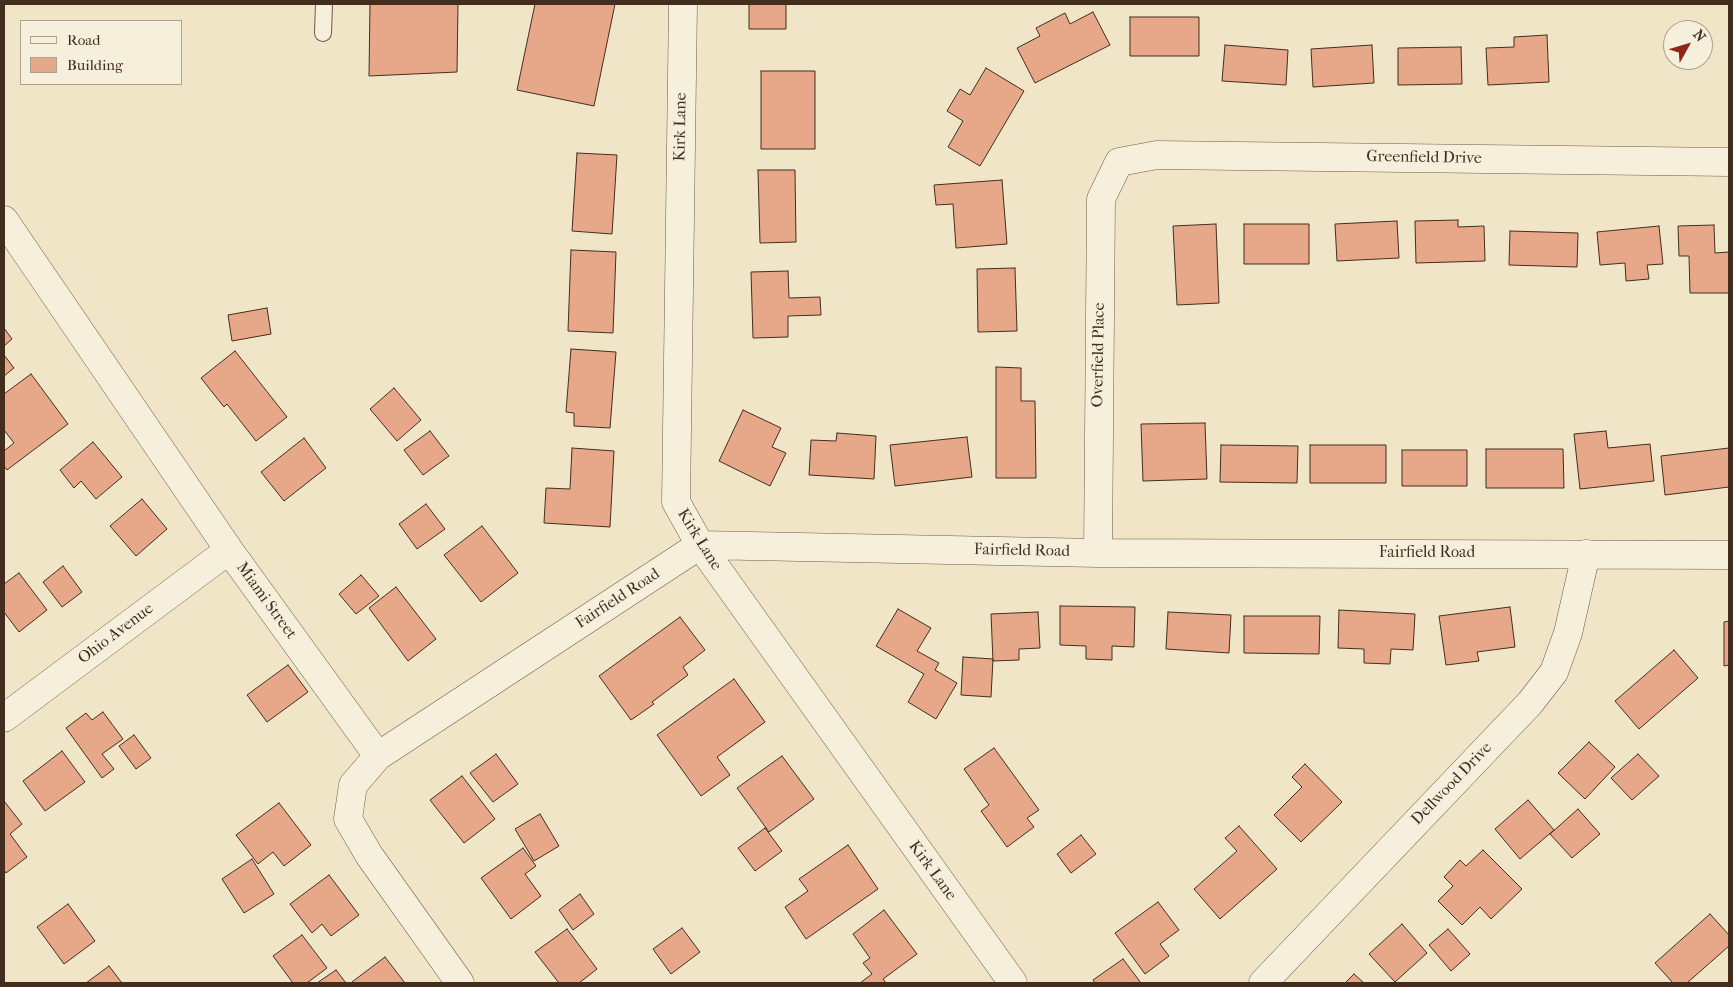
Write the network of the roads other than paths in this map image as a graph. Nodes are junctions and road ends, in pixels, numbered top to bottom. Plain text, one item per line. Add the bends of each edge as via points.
1 (324, 4) edge
2 (683, 4) edge
3 (323, 33) dead end
4 (1119, 162) joint
5 (1729, 162) edge
6 (4, 220) edge
7 (12, 248) edge
8 (700, 545) junction
9 (229, 550) junction
10 (1098, 553) junction
11 (1586, 554) junction
12 (1729, 555) edge
13 (4, 718) edge
14 (378, 756) junction
15 (460, 983) edge
16 (1013, 983) edge
17 (1262, 983) edge

1 - 3 lane
2 - 8 street, Kirk Lane via 676,502
4 - 5 street, Greenfield Drive via 1157,155
4 - 10 street, Overfield Place via 1101,199
6 - 7 street, Miami Street
7 - 9 street, Miami Street
8 - 10 street, Fairfield Road
8 - 14 street, Fairfield Road
8 - 16 street, Kirk Lane
9 - 13 street, Ohio Avenue
9 - 14 street, Miami Street
10 - 11 street, Fairfield Road
11 - 12 street, Fairfield Road
11 - 17 street, Dellwood Drive via 1568,633 1554,672 1530,703
14 - 15 street via 353,785 348,819 369,855

